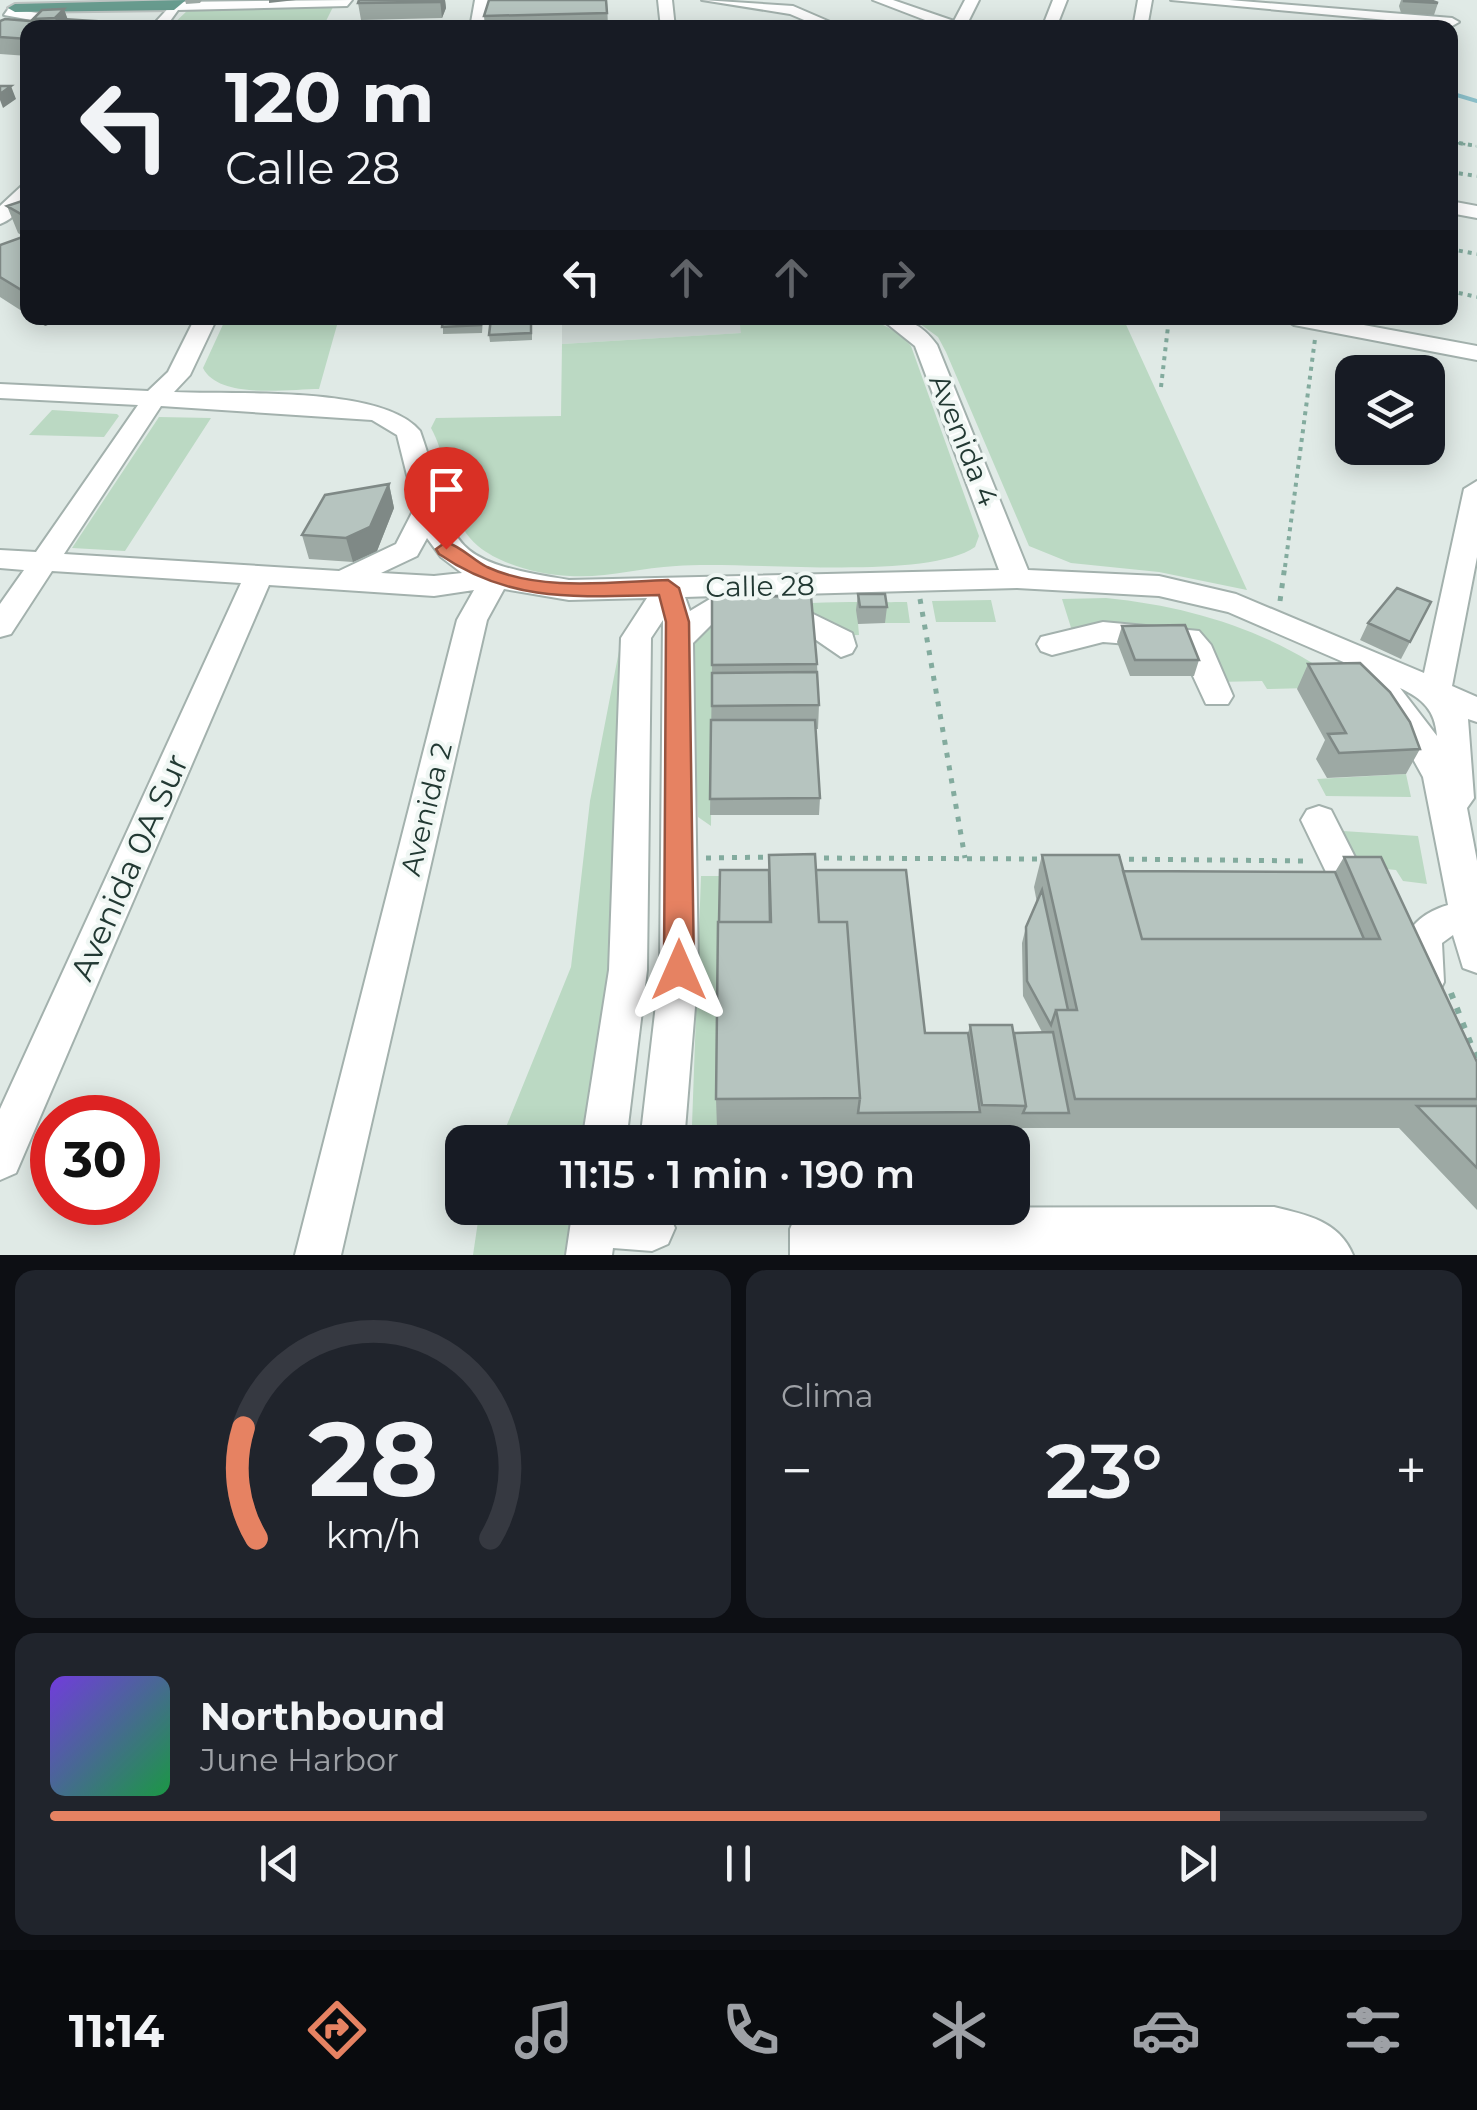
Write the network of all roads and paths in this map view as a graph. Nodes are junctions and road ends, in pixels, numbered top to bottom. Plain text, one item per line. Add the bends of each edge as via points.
1 (709, 0) edge
2 (882, 0) edge
3 (1178, 0) edge
4 (1408, 0) edge
5 (177, 3) edge
6 (346, 6) edge
7 (40, 15) joint
8 (12, 16) edge
9 (817, 20) edge
10 (938, 20) edge
11 (1320, 20) edge
12 (1448, 20) edge
13 (20, 194) edge
14 (0, 218) edge
15 (187, 325) edge
16 (194, 325) edge
17 (201, 325) edge
18 (212, 325) edge
19 (904, 325) edge
20 (1168, 325) edge
21 (1305, 325) edge
22 (1335, 325) edge
23 (182, 354) junction
24 (1477, 354) edge
25 (1162, 387) dead end
26 (0, 392) edge
27 (59, 394) junction
28 (168, 394) junction
29 (268, 404) junction
30 (1477, 489) edge
31 (428, 508) junction
32 (1003, 538) junction
33 (0, 559) edge
34 (43, 561) junction
35 (259, 575) junction
36 (496, 578) junction
37 (1016, 579) junction
38 (1079, 579) junction
39 (341, 580) junction
40 (773, 585) junction
41 (668, 588) junction
42 (938, 589) junction
43 (568, 590) junction
44 (1278, 620) junction
45 (759, 624) edge
46 (0, 626) edge
47 (636, 638) junction
48 (678, 640) junction
49 (1052, 644) dead end
50 (842, 646) dead end
51 (1331, 646) junction
52 (1217, 696) dead end
53 (1458, 708) edge
54 (1454, 810) junction
55 (1319, 820) dead end
56 (724, 857) dead end
57 (780, 858) edge
58 (798, 858) edge
59 (965, 858) junction
60 (1063, 859) edge
61 (1102, 859) edge
62 (1345, 875) joint
63 (1468, 917) junction
64 (1477, 956) edge
65 (1446, 978) dead end
66 (1416, 1009) edge
67 (1477, 1060) edge
68 (606, 1125) edge
69 (664, 1125) edge
70 (0, 1158) edge
71 (592, 1229) edge
72 (652, 1230) edge
73 (813, 1242) edge
74 (1330, 1254) edge
75 (318, 1255) edge

1 - 9 street via 793,10
2 - 10 street
3 - 11 street
4 - 12 street
5 - 6 street
5 - 7 main road
7 - 8 street
13 - 14 street
15 - 23 street
16 - 28 street
17 - 23 street
18 - 23 street via 205,339
19 - 32 street, Avenida 4 via 926,345
20 - 25 path
21 - 44 path
22 - 24 street
23 - 27 street via 140,378
23 - 28 street
23 - 29 street via 206,387
26 - 27 street
27 - 28 street
28 - 29 street
28 - 34 street
29 - 31 street via 379,414 408,431
30 - 53 street
31 - 36 street via 446,549
31 - 39 street via 407,550
32 - 37 street, Avenida 4
32 - 38 street via 1034,564
32 - 42 street via 986,564
33 - 34 street, Calle 28
34 - 35 street, Calle 28
34 - 46 street
35 - 39 street, Calle 28
35 - 70 street, Avenida 0A Sur
36 - 39 street, Calle 28 via 434,586
36 - 43 street, Calle 28
36 - 75 street, Avenida 2 via 472,620
37 - 38 street, Calle 28
37 - 42 street, Calle 28
38 - 44 street, Calle 28 via 1182,590
40 - 41 street, Calle 28
40 - 42 street, Calle 28
40 - 48 street via 709,610
41 - 43 street, Calle 28
41 - 47 street
41 - 48 street
42 - 59 path via 919,596
43 - 47 street via 620,614
44 - 51 street, Calle 28
45 - 50 street via 811,623
47 - 68 street via 628,970
48 - 69 street via 679,970
49 - 52 street via 1104,632 1177,635 1196,645
51 - 53 street
51 - 54 street via 1405,712 1428,746
53 - 54 street via 1460,789
54 - 63 street
55 - 62 street
56 - 57 path
58 - 59 path
59 - 60 path
61 - 62 path
63 - 64 street
63 - 66 street via 1444,919 1422,938 1425,993
65 - 67 path
71 - 72 street
73 - 74 street via 1274,1230 1309,1239

